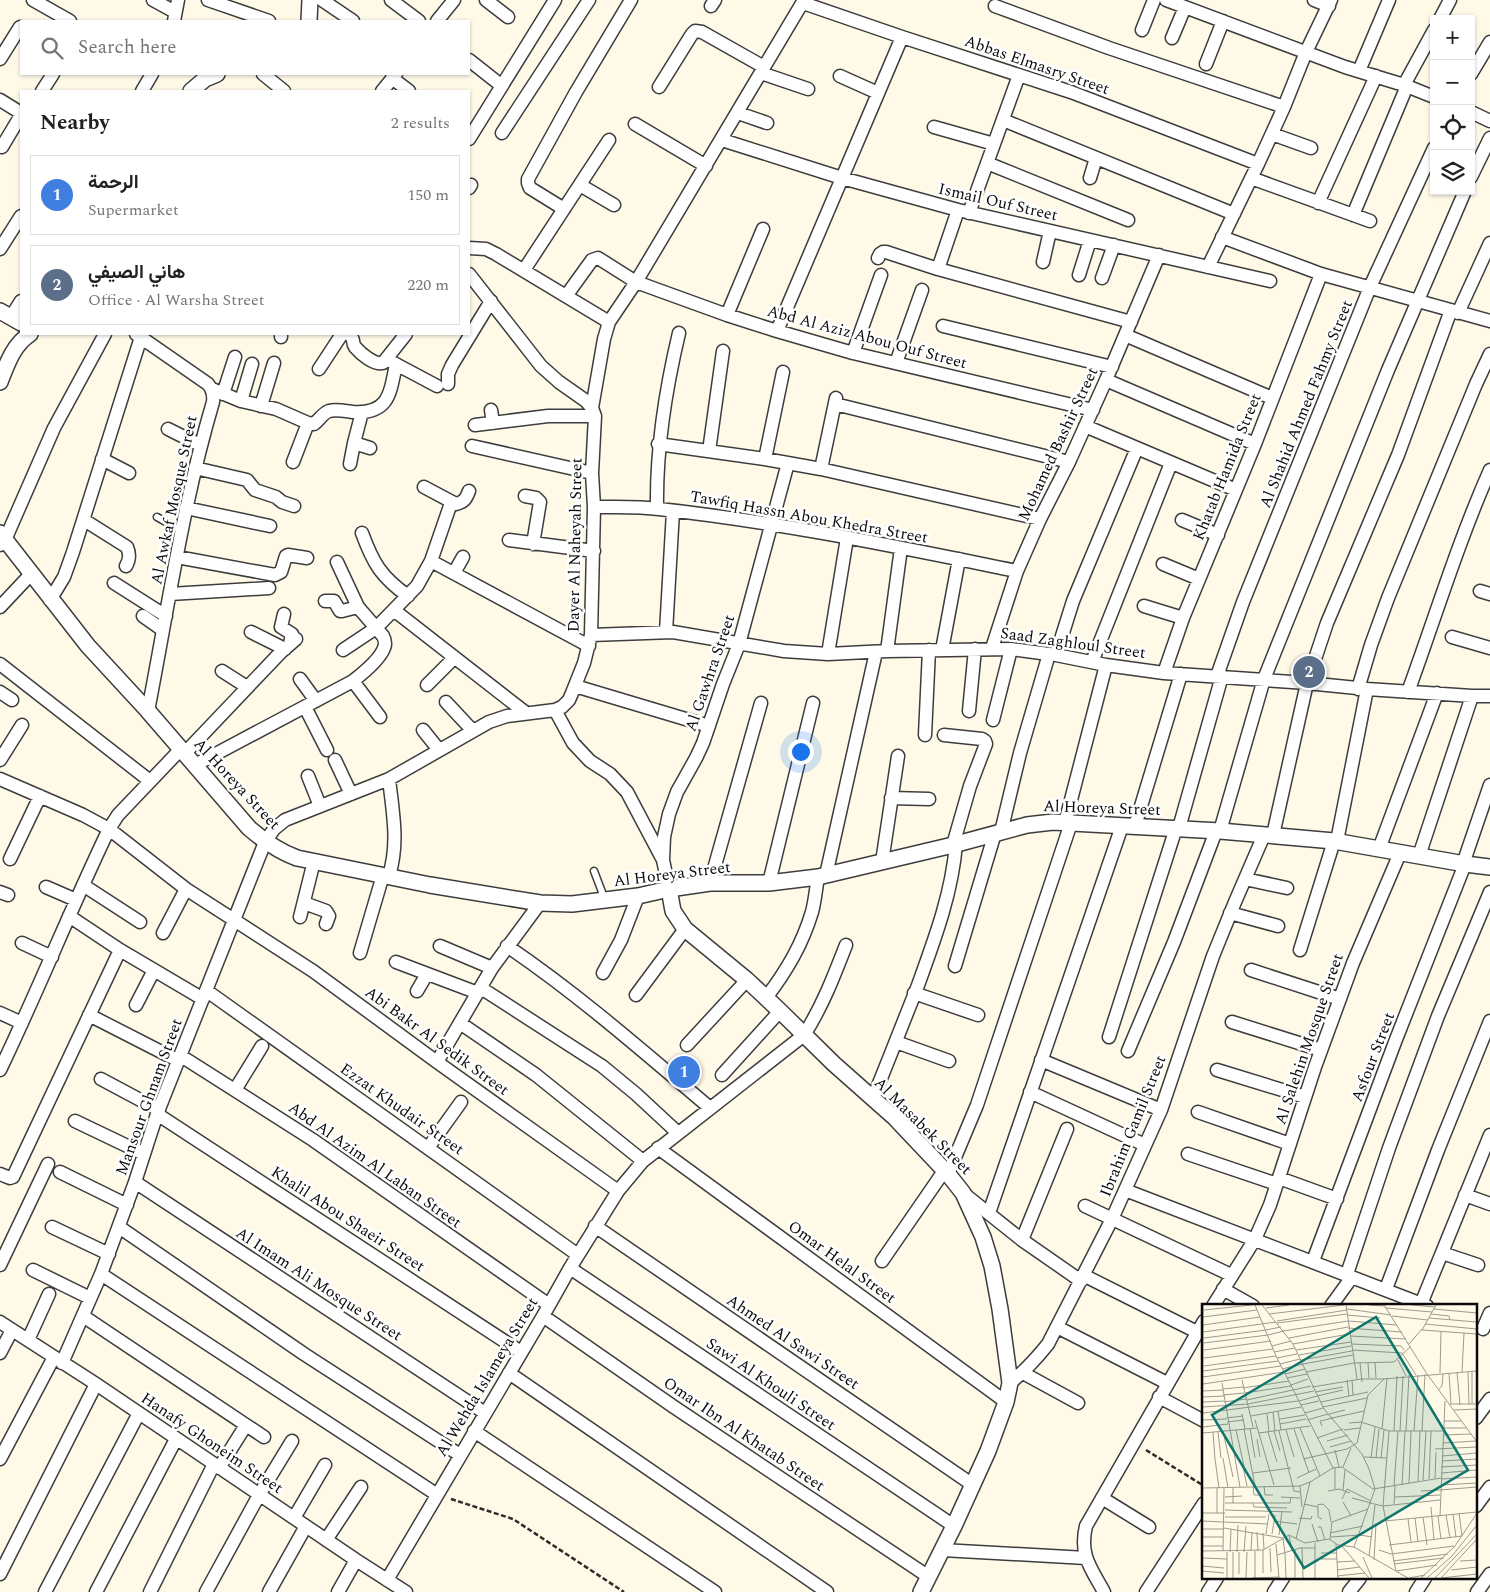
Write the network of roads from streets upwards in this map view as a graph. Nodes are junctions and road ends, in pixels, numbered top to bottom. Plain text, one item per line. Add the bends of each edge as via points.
1 (33, 0) edge
2 (153, 0) edge
3 (208, 0) edge
4 (310, 0) edge
5 (322, 0) edge
6 (391, 0) edge
7 (454, 0) edge
8 (486, 0) edge
9 (555, 0) edge
10 (589, 0) edge
11 (631, 0) edge
12 (1154, 0) edge
13 (1166, 0) edge
14 (1314, 0) edge
15 (1389, 0) edge
16 (1450, 0) edge
17 (803, 1) edge
18 (1330, 3) edge
19 (995, 6) dead end
20 (1185, 7) junction
21 (175, 11) edge
22 (1442, 15) edge
23 (508, 17) dead end
24 (68, 20) edge
25 (266, 20) edge
26 (309, 20) edge
27 (351, 20) edge
28 (418, 20) edge
29 (438, 20) edge
30 (1223, 20) junction
31 (20, 27) dead end
32 (1142, 30) dead end
33 (902, 37) junction
34 (1172, 38) dead end
35 (1430, 38) edge
36 (1490, 42) edge
37 (1306, 52) junction
38 (0, 59) edge
39 (470, 61) edge
40 (1206, 64) dead end
41 (1475, 67) edge
42 (763, 70) junction
43 (1359, 71) junction
44 (52, 75) edge
45 (151, 75) edge
46 (215, 75) edge
47 (264, 75) edge
48 (1019, 75) junction
49 (394, 76) edge
50 (840, 76) dead end
51 (1376, 76) junction
52 (502, 86) junction
53 (659, 86) dead end
54 (1406, 86) junction
55 (43, 90) edge
56 (143, 90) edge
57 (192, 90) edge
58 (283, 90) edge
59 (383, 90) edge
60 (408, 90) edge
61 (808, 90) dead end
62 (878, 93) junction
63 (1430, 95) edge
64 (0, 100) edge
65 (1284, 107) junction
66 (738, 112) junction
67 (20, 113) edge
68 (1475, 114) edge
69 (20, 116) edge
70 (1003, 120) junction
71 (1490, 121) edge
72 (767, 123) dead end
73 (635, 124) dead end
74 (934, 127) dead end
75 (502, 133) dead end
76 (1272, 134) junction
77 (470, 137) edge
78 (1490, 138) edge
79 (609, 140) dead end
80 (722, 140) junction
81 (994, 144) junction
82 (2, 147) dead end
83 (1312, 148) dead end
84 (1433, 150) edge
85 (1096, 158) junction
86 (987, 163) junction
87 (1258, 164) junction
88 (706, 166) junction
89 (1475, 169) edge
90 (842, 178) junction
91 (1090, 178) dead end
92 (1251, 178) junction
93 (580, 186) junction
94 (1463, 195) edge
95 (1318, 203) junction
96 (614, 205) dead end
97 (564, 209) junction
98 (963, 212) junction
99 (1234, 214) junction
100 (1353, 214) junction
101 (20, 218) edge
102 (1128, 220) dead end
103 (1370, 220) dead end
104 (763, 228) dead end
105 (1050, 231) junction
106 (1222, 237) junction
107 (1090, 240) junction
108 (1490, 243) edge
109 (1114, 245) junction
110 (470, 248) edge
111 (0, 249) edge
112 (1159, 255) junction
113 (878, 258) dead end
114 (1043, 262) dead end
115 (1208, 267) junction
116 (938, 269) junction
117 (524, 270) junction
118 (1320, 274) junction
119 (470, 275) edge
120 (881, 275) dead end
121 (1079, 275) dead end
122 (1102, 278) dead end
123 (636, 282) junction
124 (1270, 282) dead end
125 (1370, 287) junction
126 (922, 290) dead end
127 (566, 296) junction
128 (491, 301) junction
129 (1417, 301) junction
130 (20, 303) edge
131 (1454, 312) junction
132 (726, 315) junction
133 (11, 317) edge
134 (1490, 321) edge
135 (609, 322) junction
136 (1130, 322) junction
137 (944, 326) dead end
138 (777, 331) junction
139 (679, 333) dead end
140 (28, 335) edge
141 (104, 335) edge
142 (139, 335) edge
143 (341, 335) edge
144 (349, 335) edge
145 (363, 335) edge
146 (405, 335) edge
147 (1125, 335) junction
148 (354, 346) junction
149 (723, 350) dead end
150 (852, 353) junction
151 (1490, 354) edge
152 (235, 357) dead end
153 (388, 362) junction
154 (4, 363) edge
155 (274, 363) dead end
156 (896, 363) junction
157 (252, 364) dead end
158 (1112, 367) junction
159 (319, 369) dead end
160 (782, 372) dead end
161 (1106, 380) junction
162 (0, 382) edge
163 (218, 392) junction
164 (1272, 398) junction
165 (241, 401) junction
166 (261, 406) junction
167 (491, 410) dead end
168 (1093, 410) junction
169 (362, 412) junction
170 (593, 412) junction
171 (308, 423) junction
172 (492, 423) junction
173 (475, 425) dead end
174 (1085, 426) junction
175 (168, 429) dead end
176 (354, 443) junction
177 (658, 444) junction
178 (1255, 444) junction
179 (200, 445) junction
180 (472, 446) dead end
181 (370, 448) dead end
182 (1137, 448) junction
183 (709, 451) junction
184 (102, 459) junction
185 (765, 459) junction
186 (293, 462) dead end
187 (1068, 462) junction
188 (788, 463) junction
189 (1171, 463) junction
190 (350, 464) dead end
191 (195, 468) junction
192 (821, 469) junction
193 (1490, 470) edge
194 (592, 472) junction
195 (129, 473) dead end
196 (424, 487) dead end
197 (1236, 490) junction
198 (468, 491) dead end
199 (525, 496) dead end
200 (452, 502) junction
201 (294, 506) dead end
202 (594, 507) junction
203 (186, 508) junction
204 (657, 508) junction
205 (673, 511) junction
206 (1040, 519) junction
207 (84, 520) junction
208 (1182, 520) dead end
209 (770, 524) junction
210 (270, 526) dead end
211 (362, 533) dead end
212 (1218, 535) junction
213 (847, 538) junction
214 (2, 539) edge
215 (509, 540) dead end
216 (534, 544) junction
217 (901, 548) junction
218 (594, 551) junction
219 (462, 557) dead end
220 (177, 558) junction
221 (307, 558) dead end
222 (959, 559) junction
223 (431, 561) junction
224 (336, 562) dead end
225 (1163, 564) dead end
226 (126, 566) dead end
227 (1017, 571) junction
228 (454, 573) junction
229 (32, 574) junction
230 (1199, 579) junction
231 (114, 583) dead end
232 (269, 588) dead end
233 (170, 594) junction
234 (408, 596) junction
235 (50, 600) junction
236 (325, 602) dead end
237 (1144, 606) dead end
238 (0, 607) edge
239 (358, 607) junction
240 (395, 611) junction
241 (284, 614) dead end
242 (143, 616) dead end
243 (166, 616) junction
244 (1183, 618) junction
245 (376, 628) junction
246 (164, 630) junction
247 (251, 632) dead end
248 (666, 632) junction
249 (1452, 637) dead end
250 (590, 640) junction
251 (291, 644) junction
252 (739, 644) junction
253 (992, 648) junction
254 (1490, 648) edge
255 (974, 649) junction
256 (1011, 649) junction
257 (343, 650) dead end
258 (929, 650) junction
259 (942, 650) junction
260 (881, 651) junction
261 (828, 654) junction
262 (1052, 654) junction
263 (454, 658) junction
264 (1092, 662) junction
265 (0, 664) edge
266 (1106, 665) junction
267 (222, 671) dead end
268 (1164, 673) junction
269 (1181, 674) junction
270 (1220, 676) junction
271 (300, 679) dead end
272 (1264, 679) junction
273 (353, 681) junction
274 (1307, 682) junction
275 (427, 686) dead end
276 (575, 686) junction
277 (247, 687) junction
278 (1362, 689) junction
279 (0, 692) edge
280 (1408, 692) junction
281 (1436, 693) junction
282 (1489, 693) edge
283 (1472, 696) junction
284 (12, 700) dead end
285 (446, 702) dead end
286 (761, 703) dead end
287 (310, 704) junction
288 (813, 704) dead end
289 (555, 710) junction
290 (148, 711) junction
291 (968, 712) dead end
292 (526, 713) junction
293 (380, 717) dead end
294 (993, 720) dead end
295 (22, 725) dead end
296 (709, 726) junction
297 (423, 730) dead end
298 (472, 731) junction
299 (925, 735) dead end
300 (944, 735) dead end
301 (327, 750) dead end
302 (440, 750) junction
303 (183, 751) junction
304 (898, 756) dead end
305 (0, 760) edge
306 (335, 760) dead end
307 (195, 765) junction
308 (308, 776) dead end
309 (0, 779) edge
310 (390, 779) junction
311 (150, 781) junction
312 (1490, 786) edge
313 (351, 794) junction
314 (40, 796) junction
315 (891, 798) junction
316 (929, 799) dead end
317 (320, 806) junction
318 (1068, 823) junction
319 (1128, 826) junction
320 (1177, 828) junction
321 (109, 829) junction
322 (1218, 831) junction
323 (998, 833) junction
324 (1269, 835) junction
325 (1336, 841) junction
326 (265, 842) junction
327 (955, 844) junction
328 (1380, 849) junction
329 (1400, 853) junction
330 (1419, 856) junction
331 (10, 859) dead end
332 (664, 860) junction
333 (314, 861) junction
334 (882, 862) junction
335 (1464, 864) junction
336 (1490, 867) edge
337 (386, 876) junction
338 (822, 876) junction
339 (1245, 879) junction
340 (710, 883) junction
341 (769, 883) junction
342 (83, 885) junction
343 (46, 887) dead end
344 (1288, 888) dead end
345 (186, 889) junction
346 (668, 889) junction
347 (1490, 892) edge
348 (638, 896) junction
349 (76, 900) junction
350 (304, 903) junction
351 (540, 903) junction
352 (1230, 913) junction
353 (69, 916) junction
354 (300, 917) dead end
355 (235, 920) junction
356 (140, 922) dead end
357 (326, 924) dead end
358 (1278, 926) dead end
359 (685, 929) junction
360 (163, 933) dead end
361 (22, 943) dead end
362 (846, 945) dead end
363 (440, 946) dead end
364 (507, 946) junction
365 (120, 950) junction
366 (1300, 950) dead end
367 (360, 953) dead end
368 (52, 957) junction
369 (396, 962) dead end
370 (955, 966) dead end
371 (492, 968) junction
372 (154, 970) junction
373 (1251, 970) dead end
374 (603, 972) dead end
375 (428, 974) junction
376 (747, 980) junction
377 (479, 990) junction
378 (417, 991) dead end
379 (914, 993) junction
380 (636, 994) dead end
381 (205, 995) junction
382 (766, 998) junction
383 (1340, 999) junction
384 (136, 1004) dead end
385 (780, 1011) junction
386 (0, 1013) edge
387 (89, 1015) junction
388 (978, 1015) dead end
389 (1232, 1022) dead end
390 (1490, 1022) edge
391 (460, 1023) junction
392 (22, 1024) junction
393 (804, 1035) junction
394 (1109, 1037) dead end
395 (896, 1042) junction
396 (687, 1045) dead end
397 (262, 1046) dead end
398 (1321, 1050) junction
399 (1128, 1051) dead end
400 (180, 1058) junction
401 (1041, 1060) junction
402 (949, 1061) dead end
403 (437, 1062) junction
404 (0, 1070) edge
405 (1217, 1070) dead end
406 (722, 1075) dead end
407 (100, 1079) dead end
408 (235, 1090) junction
409 (1030, 1092) junction
410 (1305, 1097) junction
411 (873, 1098) junction
412 (461, 1102) dead end
413 (710, 1108) junction
414 (1161, 1110) junction
415 (158, 1112) junction
416 (1198, 1112) dead end
417 (75, 1122) dead end
418 (1067, 1129) dead end
419 (678, 1133) junction
420 (1490, 1135) edge
421 (1290, 1144) junction
422 (1145, 1145) junction
423 (428, 1148) junction
424 (658, 1148) junction
425 (1486, 1153) edge
426 (144, 1154) junction
427 (1188, 1154) dead end
428 (643, 1161) junction
429 (48, 1164) dead end
430 (60, 1172) dead end
431 (946, 1172) junction
432 (6, 1176) edge
433 (1278, 1181) junction
434 (135, 1182) junction
435 (1125, 1190) junction
436 (618, 1191) junction
437 (963, 1193) junction
438 (1466, 1195) junction
439 (1337, 1199) junction
440 (1490, 1204) edge
441 (127, 1205) junction
442 (1085, 1206) dead end
443 (989, 1213) junction
444 (1112, 1218) junction
445 (595, 1226) junction
446 (52, 1227) dead end
447 (119, 1227) junction
448 (1255, 1239) junction
449 (1022, 1240) junction
450 (1442, 1253) junction
451 (109, 1254) junction
452 (578, 1255) junction
453 (882, 1261) dead end
454 (1313, 1261) junction
455 (0, 1265) edge
456 (1478, 1265) dead end
457 (570, 1268) junction
458 (33, 1270) dead end
459 (101, 1274) junction
460 (1350, 1275) junction
461 (1231, 1276) junction
462 (1082, 1278) junction
463 (1223, 1289) junction
464 (1386, 1290) junction
465 (48, 1294) dead end
466 (90, 1298) junction
467 (1399, 1301) edge
468 (1214, 1304) edge
469 (1249, 1304) edge
470 (1332, 1304) edge
471 (1418, 1304) edge
472 (1424, 1304) edge
473 (546, 1310) junction
474 (1490, 1313) edge
475 (83, 1316) junction
476 (0, 1322) edge
477 (1202, 1324) edge
478 (1057, 1327) junction
479 (1483, 1328) edge
480 (12, 1330) junction
481 (1197, 1332) junction
482 (28, 1340) junction
483 (521, 1352) junction
484 (0, 1353) edge
485 (58, 1360) junction
486 (509, 1373) junction
487 (1023, 1373) junction
488 (1010, 1383) junction
489 (1167, 1383) junction
490 (96, 1384) junction
491 (1159, 1397) junction
492 (1490, 1399) edge
493 (1006, 1402) junction
494 (1078, 1403) dead end
495 (139, 1413) junction
496 (485, 1413) junction
497 (1478, 1415) edge
498 (1202, 1420) edge
499 (246, 1425) junction
500 (474, 1431) junction
501 (264, 1436) dead end
502 (176, 1438) junction
503 (292, 1441) dead end
504 (460, 1455) junction
505 (0, 1459) edge
506 (325, 1465) dead end
507 (217, 1466) junction
508 (974, 1485) junction
509 (361, 1486) dead end
510 (1490, 1487) edge
511 (259, 1494) junction
512 (436, 1494) junction
513 (1102, 1498) junction
514 (1478, 1503) edge
515 (1202, 1506) edge
516 (294, 1518) junction
517 (306, 1526) junction
518 (954, 1526) junction
519 (1149, 1527) dead end
520 (326, 1540) junction
521 (942, 1550) junction
522 (1086, 1558) junction
523 (356, 1560) junction
524 (0, 1574) edge
525 (1490, 1574) edge
526 (929, 1577) junction
527 (387, 1580) junction
528 (1216, 1580) edge
529 (1282, 1580) edge
530 (1358, 1580) edge
531 (1425, 1580) edge
532 (45, 1592) edge
533 (96, 1592) edge
534 (150, 1592) edge
535 (206, 1592) edge
536 (269, 1592) edge
537 (338, 1592) edge
538 (404, 1592) edge
539 (715, 1592) edge
540 (827, 1592) edge
541 (921, 1592) edge
542 (1104, 1592) edge
543 (1146, 1592) edge
544 (1208, 1592) edge
545 (1274, 1592) edge
546 (1349, 1592) edge
547 (1416, 1592) edge
548 (1477, 1592) edge

1 - 24 street
2 - 21 street
3 - 25 street
4 - 26 street
5 - 27 street
6 - 28 street
7 - 29 street
8 - 23 street
9 - 52 street
10 - 75 street
11 - 97 street via 528,179 530,188
12 - 32 street
13 - 20 street
14 - 18 street
15 - 43 street
16 - 22 street
17 - 33 street, Abbas Elmasry Street
17 - 42 street, Dayer Al Naheyah Street
18 - 37 street
19 - 65 street
20 - 30 street
20 - 34 street
30 - 37 street
30 - 40 street
31 - 38 street
33 - 48 street, Abbas Elmasry Street
33 - 62 street
35 - 54 street
36 - 41 street
37 - 43 street
37 - 65 street
39 - 52 street
42 - 53 street via 702,32 695,32
42 - 61 street
42 - 66 street, Dayer Al Naheyah Street
43 - 51 street
44 - 55 street
45 - 56 street
46 - 57 street
47 - 58 street
48 - 70 street
48 - 87 street, Abbas Elmasry Street
49 - 59 street
49 - 60 street
50 - 62 street
51 - 54 street
51 - 95 street
52 - 77 street
54 - 63 street
54 - 100 street
62 - 90 street
64 - 67 street
65 - 76 street
66 - 72 street
66 - 80 street, Dayer Al Naheyah Street
68 - 71 street
69 - 82 street
70 - 81 street
70 - 85 street
73 - 88 street
74 - 81 street
76 - 83 street
76 - 87 street
78 - 89 street
79 - 93 street
80 - 88 street, Dayer Al Naheyah Street
80 - 90 street, Ismail Ouf Street
81 - 86 street
84 - 125 street, Al Shahid Ahmed Fahmy Street
85 - 91 street
85 - 99 street
86 - 98 street
86 - 102 street
87 - 92 street
88 - 123 street, Dayer Al Naheyah Street
90 - 98 street, Ismail Ouf Street
90 - 138 street
92 - 95 street
92 - 99 street
93 - 96 street
93 - 97 street
94 - 129 street
95 - 100 street
97 - 117 street
98 - 105 street, Ismail Ouf Street
98 - 116 street
99 - 106 street
100 - 103 street
101 - 111 street
104 - 132 street
105 - 107 street, Ismail Ouf Street
105 - 114 street
106 - 115 street
106 - 118 street
107 - 109 street, Ismail Ouf Street
107 - 121 street
108 - 131 street, Ibrahim Gamil Street
109 - 112 street, Ismail Ouf Street
109 - 122 street
110 - 117 street via 496,254
112 - 115 street, Ismail Ouf Street
112 - 136 street, Mohamed Bashir Street
113 - 116 street via 886,252
115 - 124 street, Ismail Ouf Street
116 - 136 street
117 - 127 street
118 - 125 street
118 - 164 street, Khatab Hamida Street
119 - 128 street
120 - 150 street
123 - 127 street, Abd Al Aziz Abou Ouf Street via 596,258
123 - 132 street, Abd Al Aziz Abou Ouf Street
123 - 135 street, Dayer Al Naheyah Street
125 - 129 street
125 - 270 street, Al Shahid Ahmed Fahmy Street via 1243,602
126 - 156 street
127 - 135 street
128 - 153 street via 443,385
128 - 170 street via 541,366 586,401
129 - 131 street
129 - 272 street
130 - 133 street
131 - 134 street
131 - 274 street, Ibrahim Gamil Street via 1392,472 1327,623
132 - 138 street, Abd Al Aziz Abou Ouf Street
135 - 170 street, Dayer Al Naheyah Street
136 - 147 street, Mohamed Bashir Street
137 - 158 street
138 - 150 street, Abd Al Aziz Abou Ouf Street
139 - 177 street
140 - 154 street
141 - 214 street via 54,428
142 - 163 street
142 - 184 street
143 - 159 street
144 - 148 street
145 - 148 street
146 - 153 street
147 - 158 street, Mohamed Bashir Street
147 - 164 street
148 - 153 street via 375,363
149 - 183 street
150 - 156 street, Abd Al Aziz Abou Ouf Street
151 - 278 street via 1388,598 1371,645
152 - 163 street, Al Awkaf Mosque Street
153 - 169 street via 391,393 376,409
154 - 162 street
155 - 166 street
156 - 168 street, Abd Al Aziz Abou Ouf Street
157 - 165 street
158 - 161 street, Mohamed Bashir Street
160 - 185 street
161 - 168 street, Mohamed Bashir Street
161 - 178 street
163 - 165 street
163 - 179 street, Al Awkaf Mosque Street
164 - 178 street, Khatab Hamida Street
165 - 166 street
166 - 171 street
167 - 172 street
168 - 174 street, Mohamed Bashir Street
169 - 171 street via 332,410 314,424
169 - 176 street
170 - 172 street
170 - 194 street, Dayer Al Naheyah Street
171 - 186 street
172 - 173 street
174 - 182 street
174 - 187 street, Mohamed Bashir Street
175 - 179 street
176 - 181 street
176 - 190 street
177 - 183 street
177 - 204 street
178 - 197 street, Khatab Hamida Street
179 - 191 street, Al Awkaf Mosque Street
180 - 194 street
182 - 189 street
182 - 262 street
183 - 185 street
184 - 195 street
184 - 207 street
185 - 188 street
187 - 192 street via 836,401
187 - 206 street, Mohamed Bashir Street
188 - 192 street
188 - 209 street, Al Gawhra Street
189 - 197 street
189 - 264 street
191 - 201 street via 247,480 255,490
191 - 203 street, Al Awkaf Mosque Street
192 - 206 street
193 - 280 street via 1459,546
194 - 202 street, Dayer Al Naheyah Street
196 - 200 street
197 - 212 street, Khatab Hamida Street
198 - 200 street via 462,502
199 - 216 street via 540,502
200 - 223 street
202 - 204 street, Tawfiq Hassn Abou Khedra Street
202 - 218 street, Dayer Al Naheyah Street
203 - 210 street
203 - 220 street, Al Awkaf Mosque Street
204 - 205 street, Tawfiq Hassn Abou Khedra Street
205 - 209 street, Tawfiq Hassn Abou Khedra Street
205 - 248 street
206 - 227 street, Mohamed Bashir Street
207 - 226 street via 127,547 130,553
207 - 235 street via 64,577
208 - 212 street
209 - 213 street, Tawfiq Hassn Abou Khedra Street
209 - 252 street, Al Gawhra Street
211 - 234 street via 380,572
212 - 230 street, Khatab Hamida Street
213 - 217 street, Tawfiq Hassn Abou Khedra Street
213 - 261 street
214 - 229 street, Al Horeya Street
215 - 216 street
216 - 218 street
217 - 222 street, Tawfiq Hassn Abou Khedra Street
217 - 260 street
218 - 250 street, Dayer Al Naheyah Street
219 - 228 street
220 - 221 street via 275,575 282,572 286,556
220 - 233 street, Al Awkaf Mosque Street
222 - 227 street, Tawfiq Hassn Abou Khedra Street
222 - 259 street
223 - 228 street
223 - 234 street
224 - 239 street
225 - 230 street
227 - 253 street, Mohamed Bashir Street
228 - 250 street
229 - 235 street, Al Horeya Street
229 - 238 street
230 - 244 street, Khatab Hamida Street
231 - 243 street
232 - 233 street
233 - 243 street, Al Awkaf Mosque Street
234 - 240 street
235 - 290 street, Al Horeya Street
236 - 239 street via 334,601 342,612
237 - 244 street
239 - 245 street
240 - 245 street
240 - 263 street
241 - 251 street via 281,626 292,634
242 - 246 street
243 - 246 street, Al Awkaf Mosque Street
244 - 268 street, Khatab Hamida Street
245 - 257 street
245 - 273 street via 386,642 384,648
246 - 290 street, Al Awkaf Mosque Street
247 - 251 street
248 - 250 street, Saad Zaghloul Street
248 - 252 street, Saad Zaghloul Street
249 - 254 street
250 - 276 street, Dayer Al Naheyah Street
251 - 277 street
252 - 261 street, Saad Zaghloul Street
252 - 296 street, Al Gawhra Street
253 - 255 street, Saad Zaghloul Street
253 - 256 street, Saad Zaghloul Street
255 - 259 street, Saad Zaghloul Street
255 - 291 street
256 - 262 street, Saad Zaghloul Street
256 - 294 street
258 - 259 street, Saad Zaghloul Street
258 - 260 street, Saad Zaghloul Street
258 - 299 street
260 - 261 street, Saad Zaghloul Street
260 - 338 street
262 - 264 street, Saad Zaghloul Street
262 - 323 street
263 - 275 street
263 - 292 street
264 - 266 street, Saad Zaghloul Street
265 - 311 street
266 - 268 street, Saad Zaghloul Street
266 - 318 street
267 - 277 street
268 - 269 street, Saad Zaghloul Street
269 - 270 street, Saad Zaghloul Street
269 - 319 street
270 - 272 street, Saad Zaghloul Street
270 - 320 street, Al Shahid Ahmed Fahmy Street
271 - 287 street
272 - 274 street, Saad Zaghloul Street
272 - 322 street
273 - 287 street
273 - 293 street
274 - 278 street, Saad Zaghloul Street
274 - 324 street, Ibrahim Gamil Street
276 - 289 street, Dayer Al Naheyah Street via 569,700
276 - 296 street
277 - 303 street
278 - 280 street, Saad Zaghloul Street
278 - 325 street
279 - 284 street
280 - 281 street, Saad Zaghloul Street
281 - 283 street, Saad Zaghloul Street
281 - 328 street
282 - 283 street, Saad Zaghloul Street
283 - 330 street
285 - 298 street
286 - 340 street
287 - 301 street
287 - 307 street
288 - 341 street
289 - 292 street
289 - 332 street via 573,743 627,792
290 - 303 street, Al Horeya Street
292 - 298 street via 507,716
295 - 305 street
296 - 332 street, Al Gawhra Street via 668,814
297 - 302 street
298 - 302 street
300 - 327 street via 982,739 986,744 970,786
302 - 310 street
303 - 307 street, Al Horeya Street
303 - 311 street
304 - 315 street
306 - 313 street
307 - 326 street, Al Horeya Street
308 - 317 street
309 - 314 street, Abi Bakr Al Sedik Street
310 - 313 street
310 - 337 street via 396,840 394,860
311 - 321 street
312 - 335 street, Asfour Street
313 - 317 street
314 - 321 street, Abi Bakr Al Sedik Street
314 - 331 street
315 - 316 street
315 - 334 street
317 - 326 street via 285,820
318 - 319 street, Al Horeya Street
318 - 323 street, Al Horeya Street via 1040,823
318 - 431 street via 977,1105
319 - 320 street, Al Horeya Street
319 - 401 street
320 - 322 street, Al Horeya Street
320 - 394 street, Al Shahid Ahmed Fahmy Street
321 - 342 street
321 - 345 street, Abi Bakr Al Sedik Street
322 - 324 street, Al Horeya Street
322 - 399 street
323 - 327 street, Al Horeya Street
323 - 370 street
324 - 325 street, Al Horeya Street
324 - 339 street, Ibrahim Gamil Street
325 - 328 street, Al Horeya Street
325 - 366 street
326 - 333 street, Al Horeya Street via 280,852
326 - 355 street, Mansour Ghnam Street
327 - 334 street, Al Horeya Street
327 - 379 street via 955,863 944,907
328 - 329 street, Al Horeya Street
329 - 330 street, Al Horeya Street
329 - 383 street, Al Salehin Mosque Street
330 - 335 street, Al Horeya Street
332 - 346 street, Al Gawhra Street
333 - 337 street, Al Horeya Street
333 - 350 street
334 - 338 street, Al Horeya Street
335 - 336 street, Al Horeya Street
335 - 439 street, Asfour Street
337 - 351 street, Al Horeya Street
337 - 367 street
338 - 341 street, Al Horeya Street
338 - 382 street via 802,942
339 - 344 street
339 - 352 street, Ibrahim Gamil Street
340 - 341 street, Al Horeya Street
340 - 346 street, Al Horeya Street
342 - 349 street
342 - 356 street
343 - 349 street
345 - 355 street, Abi Bakr Al Sedik Street
345 - 360 street
346 - 348 street, Al Horeya Street
346 - 359 street, Al Masabek Street via 674,911
347 - 460 street via 1438,1016 1389,1148
348 - 351 street, Al Horeya Street via 572,904
348 - 374 street via 621,940
349 - 353 street
350 - 354 street
350 - 357 street via 326,911 329,916
351 - 364 street
352 - 358 street
352 - 414 street, Ibrahim Gamil Street
353 - 365 street, Ezzat Khudair Street
353 - 368 street
355 - 381 street, Mansour Ghnam Street
355 - 403 street, Abi Bakr Al Sedik Street via 313,971
359 - 376 street, Al Masabek Street
359 - 380 street
361 - 368 street
362 - 393 street, Al Wehda Islameya Street via 818,1013
363 - 371 street
364 - 371 street
364 - 413 street via 602,1016
365 - 372 street, Ezzat Khudair Street
365 - 387 street
368 - 392 street
369 - 375 street
371 - 377 street
372 - 381 street, Ezzat Khudair Street
372 - 384 street
373 - 383 street
375 - 377 street
375 - 378 street
376 - 382 street, Al Masabek Street
376 - 396 street
377 - 391 street
377 - 419 street via 602,1066
379 - 388 street
379 - 395 street
381 - 400 street, Mansour Ghnam Street
381 - 423 street, Ezzat Khudair Street
382 - 385 street, Al Masabek Street
383 - 398 street, Al Salehin Mosque Street
385 - 393 street, Al Masabek Street
385 - 406 street
386 - 392 street
387 - 400 street
387 - 432 street
389 - 398 street
390 - 464 street
391 - 403 street
391 - 428 street via 536,1075
392 - 404 street
393 - 411 street, Al Masabek Street
393 - 413 street, Al Wehda Islameya Street
395 - 402 street
395 - 411 street
397 - 408 street
398 - 410 street, Al Salehin Mosque Street
400 - 408 street, Abd Al Azim Al Laban Street
400 - 415 street, Mansour Ghnam Street
401 - 409 street
401 - 414 street
403 - 436 street, Abi Bakr Al Sedik Street
405 - 410 street
407 - 415 street, Khalil Abou Shaeir Street
408 - 473 street, Abd Al Azim Al Laban Street via 312,1140
409 - 422 street
409 - 443 street
410 - 421 street, Al Salehin Mosque Street
411 - 431 street, Al Masabek Street
412 - 423 street
413 - 419 street, Al Wehda Islameya Street
414 - 422 street, Ibrahim Gamil Street
415 - 426 street, Mansour Ghnam Street
415 - 483 street, Khalil Abou Shaeir Street
416 - 421 street
417 - 426 street
418 - 449 street
419 - 424 street, Al Wehda Islameya Street
420 - 425 street
421 - 433 street, Al Salehin Mosque Street
422 - 435 street, Ibrahim Gamil Street
423 - 452 street, Ezzat Khudair Street
424 - 428 street, Al Wehda Islameya Street
424 - 493 street, Omar Helal Street
425 - 438 street
426 - 434 street, Mansour Ghnam Street
427 - 433 street
428 - 436 street, Al Wehda Islameya Street
429 - 455 street
430 - 441 street
431 - 437 street, Al Masabek Street
431 - 453 street
433 - 439 street
433 - 448 street, Al Salehin Mosque Street
434 - 441 street, Mansour Ghnam Street
434 - 496 street, Al Imam Ali Mosque Street
435 - 444 street, Ibrahim Gamil Street
435 - 448 street
436 - 445 street, Al Wehda Islameya Street
437 - 443 street
437 - 488 street, Al Masabek Street via 992,1266
438 - 440 street
438 - 450 street
439 - 454 street, Asfour Street
441 - 447 street, Mansour Ghnam Street
442 - 444 street
443 - 449 street
444 - 461 street
444 - 462 street, Ibrahim Gamil Street
445 - 452 street, Al Wehda Islameya Street
445 - 508 street, Ahmed Al Sawi Street
446 - 451 street
447 - 451 street, Mansour Ghnam Street
447 - 504 street via 304,1354
448 - 454 street
448 - 461 street, Al Salehin Mosque Street
449 - 462 street
450 - 456 street
450 - 472 street
451 - 459 street, Mansour Ghnam Street
452 - 457 street, Al Wehda Islameya Street
454 - 460 street
457 - 473 street, Al Wehda Islameya Street
457 - 518 street, Sawi Al Khouli Street
458 - 466 street
459 - 466 street, Mansour Ghnam Street
459 - 512 street
460 - 464 street
460 - 470 street
461 - 463 street, Al Salehin Mosque Street
462 - 478 street, Ibrahim Gamil Street
462 - 481 street
463 - 468 street, Al Salehin Mosque Street
463 - 469 street
464 - 467 street
465 - 482 street
466 - 475 street, Mansour Ghnam Street
467 - 471 street
473 - 483 street, Al Wehda Islameya Street
473 - 526 street, Omar Ibn Al Khatab Street via 674,1407
474 - 479 street
475 - 485 street, Mansour Ghnam Street
475 - 499 street
476 - 480 street, Hanafy Ghoneim Street
477 - 481 street
478 - 487 street, Ibrahim Gamil Street via 1048,1344
478 - 489 street
480 - 482 street, Hanafy Ghoneim Street
480 - 484 street
481 - 489 street
482 - 485 street, Hanafy Ghoneim Street
483 - 486 street, Al Wehda Islameya Street
485 - 490 street, Hanafy Ghoneim Street
485 - 505 street, Mansour Ghnam Street
486 - 496 street, Al Wehda Islameya Street
486 - 540 street
487 - 488 street, Ibrahim Gamil Street
487 - 494 street
488 - 493 street, Al Masabek Street
489 - 491 street
490 - 495 street, Hanafy Ghoneim Street
490 - 524 street
491 - 498 street
491 - 513 street
492 - 497 street
493 - 508 street, Al Masabek Street
495 - 502 street, Hanafy Ghoneim Street
495 - 532 street
496 - 500 street, Al Wehda Islameya Street
499 - 501 street
499 - 507 street
500 - 504 street, Al Wehda Islameya Street
500 - 539 street
502 - 507 street, Hanafy Ghoneim Street
502 - 533 street
503 - 511 street
504 - 512 street, Al Wehda Islameya Street
506 - 516 street
507 - 511 street, Hanafy Ghoneim Street
507 - 534 street
508 - 518 street, Al Masabek Street
509 - 520 street
510 - 514 street
511 - 516 street, Hanafy Ghoneim Street
511 - 535 street
512 - 527 street, Al Wehda Islameya Street
513 - 519 street
513 - 522 street via 1086,1526 1083,1542
515 - 543 street
516 - 517 street, Hanafy Ghoneim Street
517 - 520 street, Hanafy Ghoneim Street
517 - 536 street
518 - 521 street, Al Masabek Street
520 - 523 street, Hanafy Ghoneim Street
521 - 522 street
521 - 526 street, Al Masabek Street
522 - 542 street
523 - 527 street, Hanafy Ghoneim Street
523 - 537 street
525 - 548 street
526 - 541 street, Al Masabek Street
527 - 538 street, Hanafy Ghoneim Street
528 - 544 street
529 - 545 street
530 - 546 street
531 - 547 street

